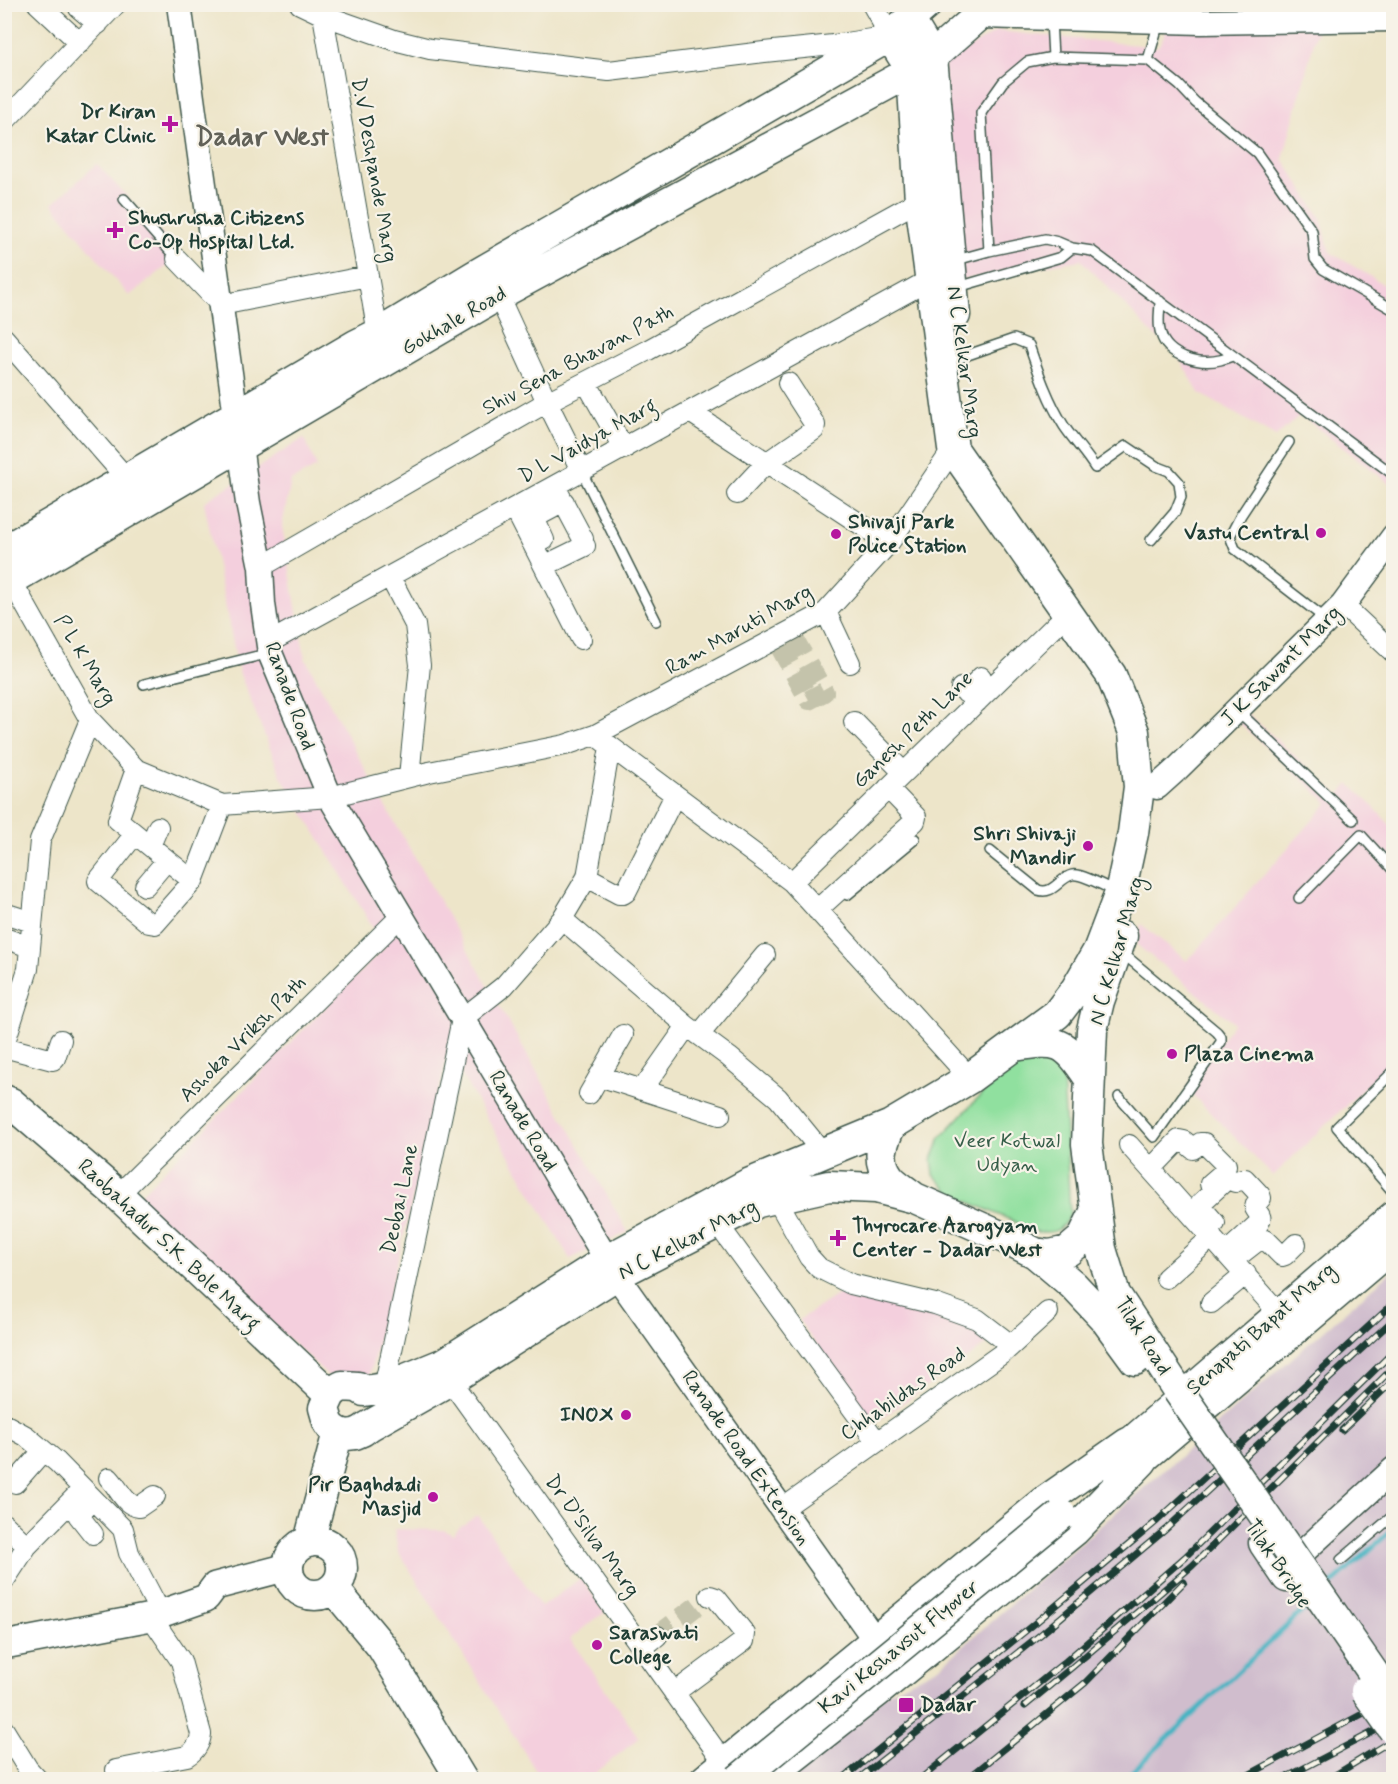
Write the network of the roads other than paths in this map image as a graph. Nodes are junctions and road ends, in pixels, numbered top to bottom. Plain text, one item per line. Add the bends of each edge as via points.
1 (38, 4) edge
2 (45, 4) edge
3 (116, 4) edge
4 (180, 4) edge
5 (300, 4) edge
6 (872, 4) edge
7 (986, 10) edge
8 (1202, 13) edge
9 (1380, 14) edge
10 (86, 15) junction
11 (323, 15) junction
12 (906, 16) edge
13 (1051, 18) junction
14 (1159, 20) junction
15 (62, 30) junction
16 (82, 41) junction
17 (1053, 57) junction
18 (1148, 60) junction
19 (922, 64) junction
20 (4, 122) edge
21 (124, 199) dead end
22 (920, 200) junction
23 (1072, 248) junction
24 (989, 251) junction
25 (177, 259) joint
26 (368, 276) junction
27 (944, 276) junction
28 (498, 295) junction
29 (1160, 301) junction
30 (221, 305) junction
31 (1394, 310) edge
32 (378, 334) junction
33 (4, 338) edge
34 (1233, 356) junction
35 (959, 358) junction
36 (586, 382) junction
37 (788, 383) dead end
38 (547, 402) junction
39 (690, 412) junction
40 (237, 415) junction
41 (1289, 442) dead end
42 (241, 446) junction
43 (624, 449) junction
44 (953, 449) junction
45 (766, 463) junction
46 (582, 472) junction
47 (1394, 475) edge
48 (127, 479) junction
49 (737, 494) dead end
50 (556, 496) junction
51 (515, 509) junction
52 (1394, 536) edge
53 (1150, 540) dead end
54 (889, 543) junction
55 (546, 545) dead end
56 (4, 551) edge
57 (544, 566) junction
58 (261, 567) junction
59 (390, 576) junction
60 (8, 582) edge
61 (1068, 613) junction
62 (1335, 613) junction
63 (834, 614) junction
64 (656, 621) dead end
65 (581, 639) dead end
66 (269, 648) junction
67 (1394, 653) edge
68 (850, 663) dead end
69 (144, 684) dead end
70 (1236, 709) junction
71 (90, 720) junction
72 (854, 722) dead end
73 (602, 741) junction
74 (136, 769) junction
75 (904, 773) junction
76 (409, 777) junction
77 (1157, 787) junction
78 (888, 788) junction
79 (675, 795) junction
80 (330, 797) junction
81 (222, 805) junction
82 (1353, 820) dead end
83 (158, 827) dead end
84 (915, 839) dead end
85 (143, 840) junction
86 (990, 850) dead end
87 (167, 860) junction
88 (1394, 871) edge
89 (587, 878) junction
90 (193, 881) junction
91 (792, 882) junction
92 (145, 886) dead end
93 (1120, 893) junction
94 (1299, 898) dead end
95 (820, 913) junction
96 (401, 916) junction
97 (17, 917) edge
98 (562, 919) junction
99 (6, 939) edge
100 (30, 947) junction
101 (1118, 950) junction
102 (765, 955) dead end
103 (462, 1019) junction
104 (693, 1030) junction
105 (622, 1035) dead end
106 (61, 1040) dead end
107 (4, 1046) edge
108 (1014, 1046) junction
109 (1394, 1071) edge
110 (599, 1076) junction
111 (970, 1078) junction
112 (1090, 1079) junction
113 (642, 1090) junction
114 (589, 1094) dead end
115 (1119, 1097) dead end
116 (7, 1106) edge
117 (720, 1115) dead end
118 (891, 1125) junction
119 (1154, 1137) junction
120 (823, 1153) junction
121 (1140, 1157) junction
122 (1394, 1194) edge
123 (118, 1195) junction
124 (776, 1198) junction
125 (915, 1198) junction
126 (1194, 1199) dead end
127 (1096, 1210) junction
128 (1394, 1214) edge
129 (717, 1223) junction
130 (1212, 1237) junction
131 (1296, 1244) dead end
132 (1394, 1247) edge
133 (1035, 1253) junction
134 (1235, 1258) junction
135 (611, 1268) junction
136 (1166, 1278) dead end
137 (1211, 1303) dead end
138 (1048, 1312) dead end
139 (1280, 1313) junction
140 (1011, 1345) junction
141 (450, 1380) junction
142 (374, 1389) junction
143 (1170, 1394) junction
144 (330, 1395) junction
145 (4, 1424) edge
146 (354, 1431) junction
147 (878, 1442) junction
148 (43, 1450) junction
149 (1135, 1452) junction
150 (1394, 1468) edge
151 (109, 1478) dead end
152 (15, 1483) dead end
153 (125, 1500) junction
154 (99, 1506) junction
155 (782, 1509) junction
156 (1394, 1515) edge
157 (4, 1524) edge
158 (123, 1529) junction
159 (93, 1534) dead end
160 (318, 1543) junction
161 (27, 1546) junction
162 (1341, 1560) dead end
163 (1287, 1563) junction
164 (290, 1576) junction
165 (4, 1581) edge
166 (333, 1588) junction
167 (710, 1596) dead end
168 (156, 1616) junction
169 (875, 1640) junction
170 (4, 1645) edge
171 (674, 1693) junction
172 (1394, 1703) edge
173 (4, 1730) edge
174 (1394, 1730) edge
175 (116, 1770) dead end
176 (726, 1775) edge
177 (38, 1779) edge
178 (462, 1779) edge
179 (769, 1779) edge

1 - 15 street
2 - 15 street
3 - 10 street
4 - 30 street, Ranade Road
5 - 11 street
6 - 12 street, N C Kelkar Marg
7 - 13 street
7 - 19 main road, Gokhale Road
8 - 9 street
8 - 14 street
10 - 15 street
10 - 16 street
11 - 12 street via 430,49 609,71 833,45
11 - 26 street, D.V Deshpande Marg
12 - 19 main road, N C Kelkar Marg
12 - 32 main road, Gokhale Road
13 - 14 street
13 - 17 lane
14 - 18 lane
15 - 16 street
16 - 20 street
17 - 18 lane
17 - 24 lane via 1027,62 1003,82 981,113
18 - 31 lane via 1257,153 1312,231 1316,259 1323,269
19 - 22 main road, N C Kelkar Marg
19 - 27 main road, N C Kelkar Marg
19 - 28 main road, Gokhale Road
21 - 25 lane
22 - 27 main road, N C Kelkar Marg
22 - 36 street, Shiv Sena Bhavan Path
23 - 24 lane via 1045,239
23 - 27 lane via 1061,257
23 - 29 lane via 1092,251
24 - 27 lane
25 - 30 street
26 - 30 street
26 - 32 street, D.V Deshpande Marg
27 - 35 main road, N C Kelkar Marg
27 - 39 street, D L Vaidya Marg
27 - 44 main road, N C Kelkar Marg
28 - 38 street
28 - 42 main road, Gokhale Road
29 - 34 lane
29 - 34 lane via 1160,333 1172,351 1197,361 1219,361
30 - 40 street, Ranade Road
32 - 40 main road, Gokhale Road
33 - 48 street
34 - 47 lane
35 - 53 lane via 1014,339 1029,345 1053,408 1095,468 1126,446 1169,471 1179,482 1181,497 1174,512
35 - 77 main road, N C Kelkar Marg via 971,441 1126,664 1156,740
36 - 38 street, Shiv Sena Bhavan Path
36 - 43 street
37 - 45 street via 815,428
38 - 46 street
38 - 58 street, Shiv Sena Bhavan Path
39 - 43 street, D L Vaidya Marg
39 - 45 street
40 - 42 street, Ranade Road
40 - 48 main road, Gokhale Road
41 - 62 lane via 1230,536 1235,549
42 - 58 street, Ranade Road
42 - 60 main road, Gokhale Road
43 - 46 street, D L Vaidya Marg
44 - 54 street, Ram Maruti Marg
44 - 61 main road, N C Kelkar Marg
45 - 49 street
45 - 54 street
46 - 50 street, D L Vaidya Marg
46 - 64 lane
48 - 56 main road, Gokhale Road
50 - 51 street, D L Vaidya Marg
50 - 55 street via 534,518
50 - 57 street via 584,542
51 - 57 street
51 - 59 street, D L Vaidya Marg
52 - 62 street, J K Sawant Marg
54 - 63 street, Ram Maruti Marg
57 - 65 street via 569,604
58 - 66 street, Ranade Road
59 - 66 street, D L Vaidya Marg
59 - 76 street via 415,625 420,665
60 - 71 street, P L K Marg
61 - 75 street, Ganesh Peth Lane via 976,690
61 - 93 main road, N C Kelkar Marg via 1111,675 1134,732 1139,787
62 - 67 street
62 - 70 street, J K Sawant Marg
63 - 68 street
63 - 73 street, Ram Maruti Marg
66 - 69 lane
66 - 80 street, Ranade Road
70 - 77 street, J K Sawant Marg
70 - 82 lane
71 - 74 street, P L K Marg
71 - 97 street via 40,841
72 - 75 street
73 - 76 street, Ram Maruti Marg via 564,745
73 - 79 street
73 - 89 street
74 - 81 street, P L K Marg
74 - 85 street via 117,817
75 - 78 street, Ganesh Peth Lane
76 - 80 street, P L K Marg
77 - 101 main road, N C Kelkar Marg via 1142,867
78 - 91 street, Ganesh Peth Lane
78 - 95 street via 916,816 915,822
79 - 89 street via 626,892 619,894
79 - 91 street
80 - 81 street, P L K Marg
80 - 96 street, Ranade Road
81 - 90 street
83 - 85 street
84 - 95 lane
85 - 87 street
85 - 90 street via 99,877 99,883 155,924
86 - 93 lane via 1044,892 1069,875 1076,875
87 - 90 street
87 - 92 street
88 - 94 lane via 1361,835
89 - 98 street
91 - 95 street
93 - 108 main road, N C Kelkar Marg via 1098,951 1076,988 1057,1014
95 - 111 street
96 - 103 street, Ranade Road
96 - 123 street, Ashoka Vriksh Path
97 - 99 street
97 - 100 street
98 - 103 street via 504,986
98 - 104 street
99 - 100 street
100 - 107 street via 28,969
101 - 112 main road, N C Kelkar Marg via 1098,1000
101 - 119 lane via 1221,1037
102 - 104 street
103 - 135 street, Ranade Road
103 - 142 street, Deobai Lane
104 - 113 street
104 - 120 street via 778,1098
105 - 110 street
106 - 107 street via 53,1060
108 - 111 main road, N C Kelkar Marg
108 - 112 main road via 1043,1041 1060,1044
109 - 122 lane via 1336,1127
110 - 113 street
110 - 114 street
111 - 118 main road, N C Kelkar Marg
112 - 127 main road, N C Kelkar Marg via 1087,1144
113 - 117 street
115 - 119 lane
116 - 123 main road, Raobahadur S.K. Bole Marg
118 - 120 main road, N C Kelkar Marg
118 - 125 main road via 881,1158 889,1178
119 - 121 lane
120 - 135 main road, N C Kelkar Marg via 748,1184
121 - 126 street via 1179,1140 1193,1149 1204,1143 1226,1168
121 - 130 street
123 - 144 main road, Raobahadur S.K. Bole Marg
124 - 125 main road, N C Kelkar Marg via 829,1186 876,1188
124 - 129 main road, N C Kelkar Marg via 758,1202
124 - 140 street via 819,1268 851,1284 935,1304 977,1319
125 - 133 main road, N C Kelkar Marg
127 - 133 main road, N C Kelkar Marg via 1082,1239 1068,1251
127 - 143 main road, Tilak Road via 1101,1249 1115,1294
128 - 139 main road, Senapati Bapat Marg
129 - 135 main road, N C Kelkar Marg
129 - 147 street
130 - 134 street
130 - 136 street
131 - 134 street via 1282,1256 1260,1239
132 - 149 main road, Senapati Bapat Marg
133 - 143 main road, Tilak Road via 1073,1285
134 - 137 street
134 - 139 street
135 - 141 main road, N C Kelkar Marg
135 - 142 main road, N C Kelkar Marg via 445,1363
135 - 155 street, Ranade Road Extension
138 - 140 street, Chhabildas Road
139 - 149 main road, Senapati Bapat Marg
140 - 147 street, Chhabildas Road
141 - 146 main road, N C Kelkar Marg
141 - 171 street, Dr D'Silva Marg via 650,1642
142 - 144 main road via 342,1386
143 - 163 main road, Tilak Bridge, bridge
144 - 146 main road via 324,1408 331,1426
145 - 148 street
146 - 160 main road
147 - 155 street, Chhabildas Road
148 - 152 street
148 - 154 street
149 - 169 main road via 1048,1499
149 - 176 main road, Kavi Keshavsut Flyover, bridge via 1061,1515
149 - 179 main road via 1074,1531
150 - 163 street
151 - 153 street
153 - 154 street
153 - 158 street via 139,1507 155,1499
154 - 158 street
154 - 159 street via 78,1515
154 - 161 street
155 - 169 street, Ranade Road Extension
156 - 162 lane
157 - 161 street
158 - 168 street
160 - 164 main road via 300,1545 294,1551 289,1559
160 - 166 main road via 335,1550 341,1559 340,1580
161 - 165 street
163 - 172 main road, Tilak Bridge, bridge
163 - 174 main road, Tilak Bridge, bridge
164 - 166 main road via 298,1590 312,1595
164 - 168 main road via 221,1604 206,1598
166 - 178 main road via 382,1647
167 - 171 street via 716,1598 745,1634 744,1641
168 - 170 main road
168 - 175 street via 181,1661 201,1740 187,1756
169 - 176 main road
171 - 176 street, Dr D'Silva Marg
173 - 177 street

